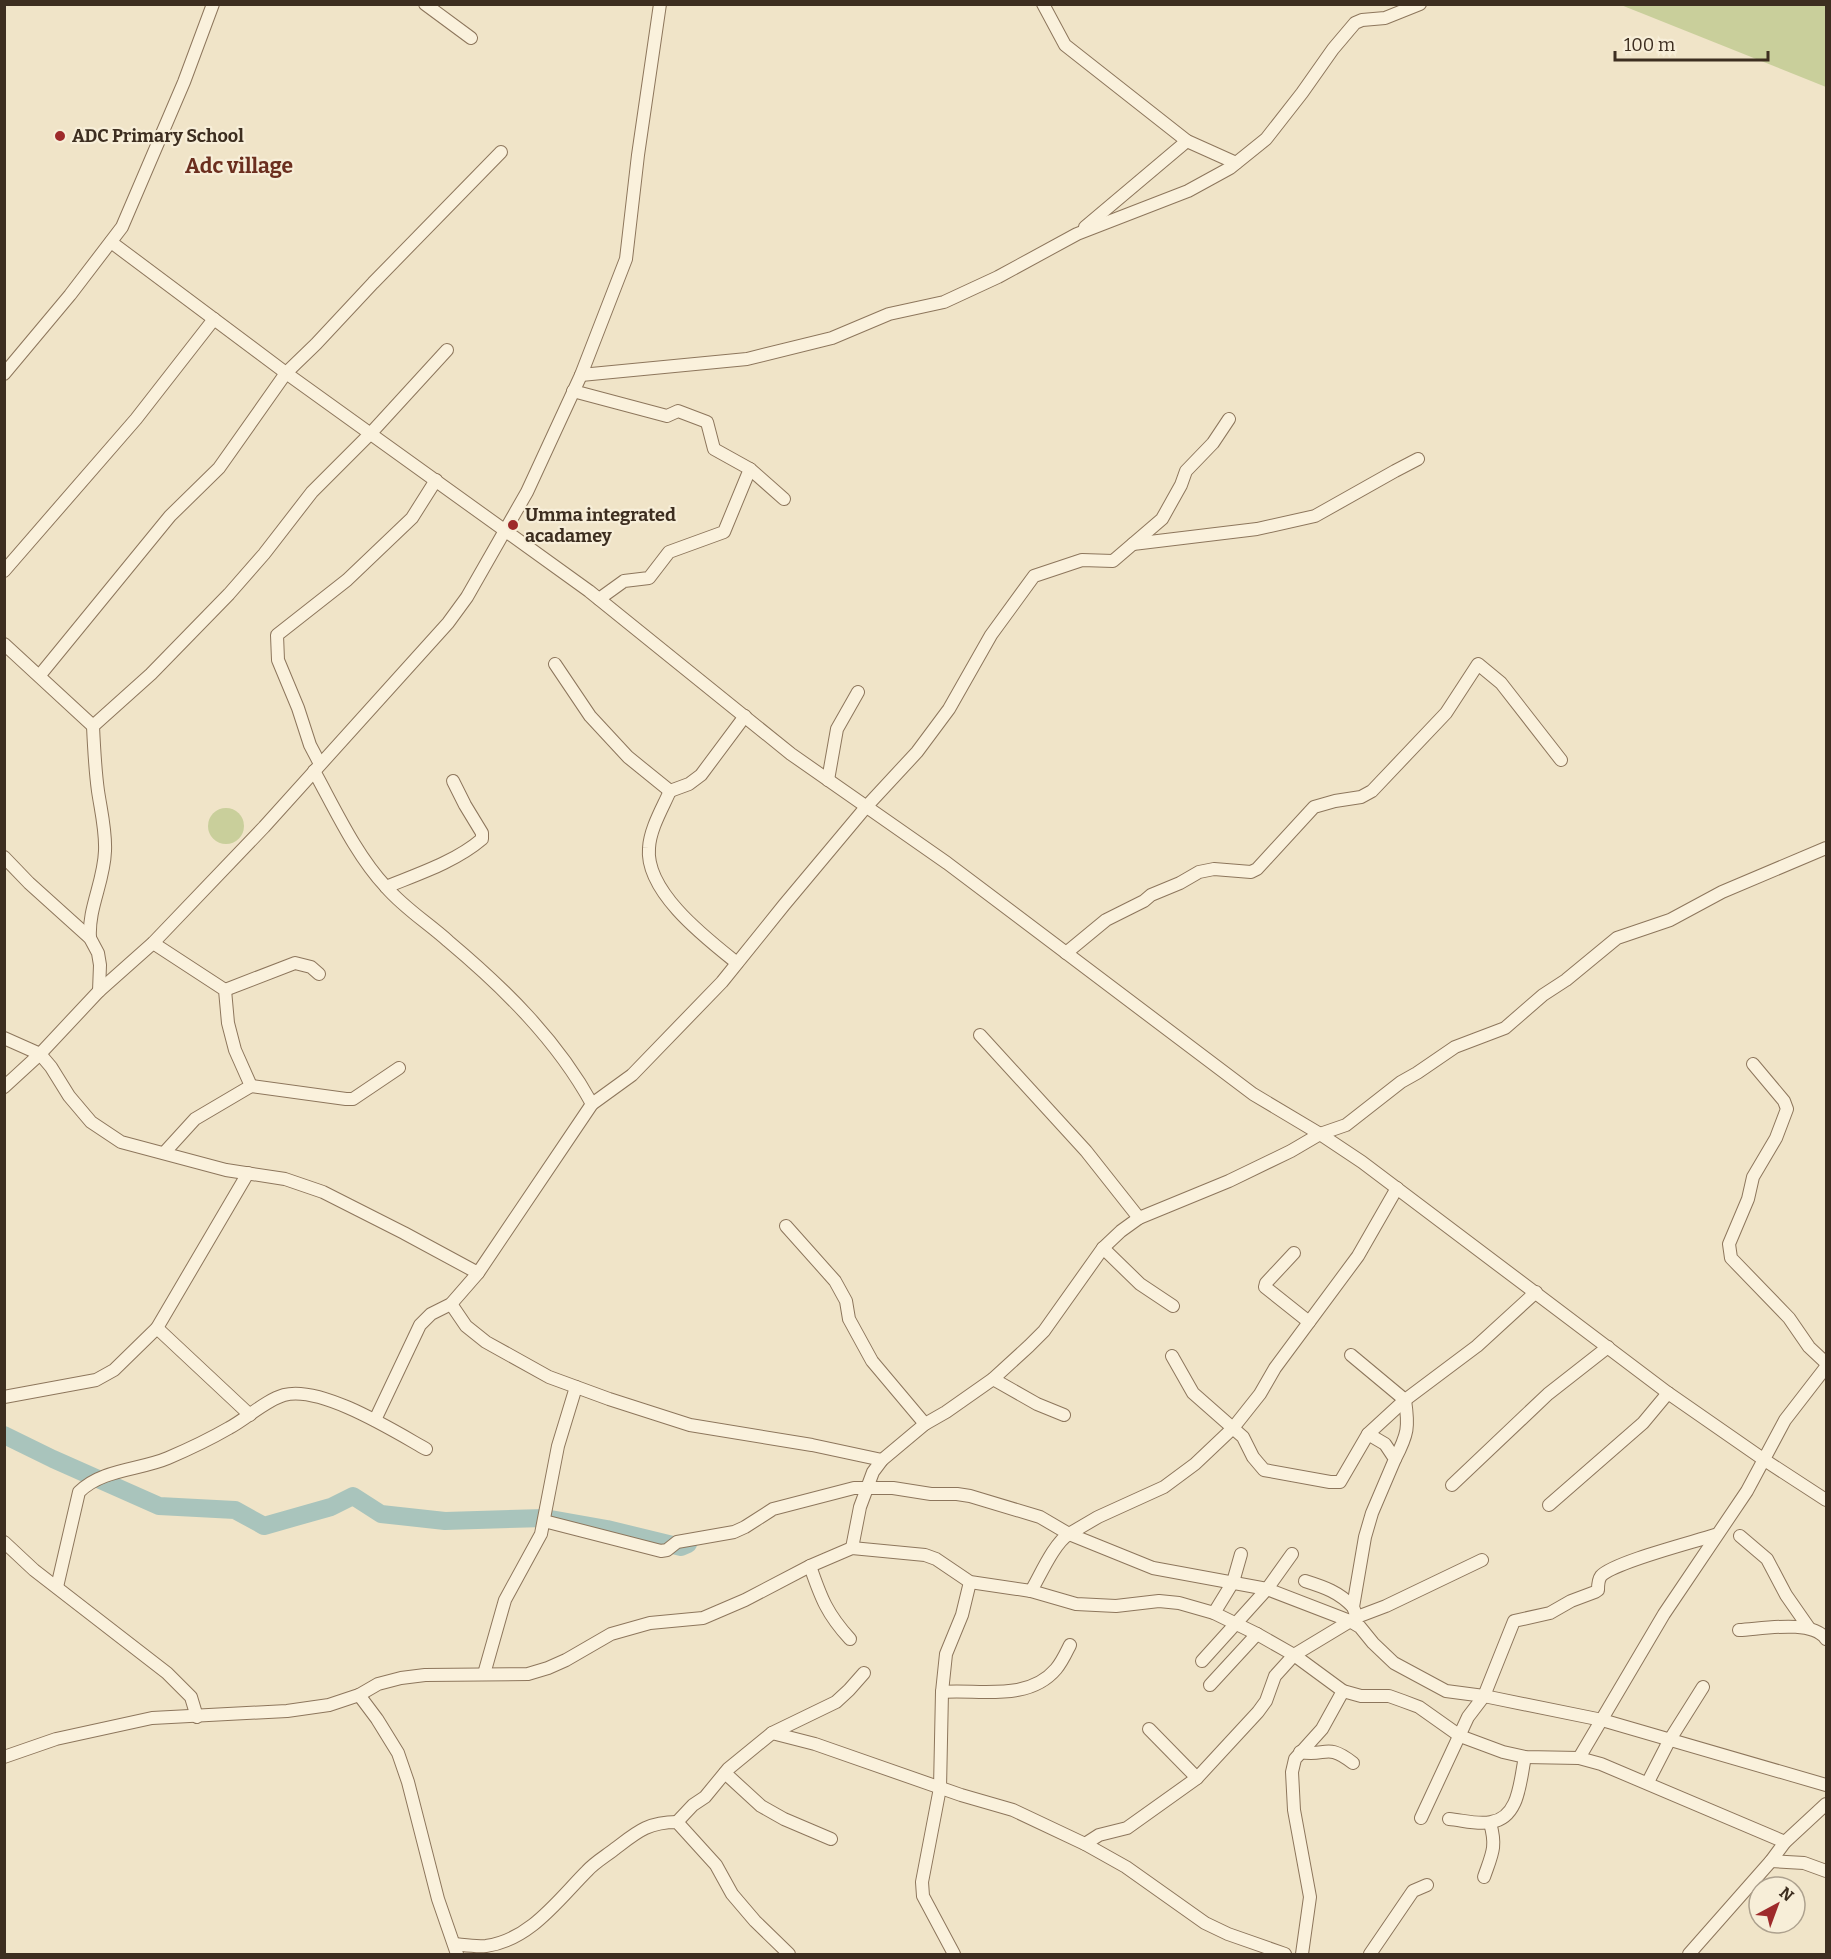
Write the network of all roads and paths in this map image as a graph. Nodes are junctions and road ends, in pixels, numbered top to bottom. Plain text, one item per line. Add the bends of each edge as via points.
1 (213, 4) edge
2 (425, 4) edge
3 (660, 4) edge
4 (1043, 4) edge
5 (1420, 4) edge
6 (471, 38) dead end
7 (1187, 141) junction
8 (501, 152) dead end
9 (1236, 163) junction
10 (1077, 234) junction
11 (111, 242) junction
12 (214, 319) junction
13 (447, 351) dead end
14 (286, 373) junction
15 (4, 374) edge
16 (580, 375) junction
17 (573, 391) junction
18 (1229, 419) dead end
19 (371, 433) junction
20 (1418, 459) dead end
21 (750, 470) junction
22 (436, 480) junction
23 (784, 499) dead end
24 (505, 530) junction
25 (1133, 544) junction
26 (4, 571) edge
27 (599, 599) junction
28 (4, 644) edge
29 (555, 664) dead end
30 (39, 675) junction
31 (858, 692) dead end
32 (745, 717) junction
33 (93, 726) junction
34 (1561, 760) dead end
35 (317, 768) junction
36 (828, 780) junction
37 (453, 781) dead end
38 (670, 791) junction
39 (866, 807) junction
40 (1827, 848) edge
41 (4, 857) edge
42 (386, 887) junction
43 (90, 938) junction
44 (153, 943) junction
45 (1066, 953) junction
46 (737, 963) junction
47 (319, 974) dead end
48 (225, 990) junction
49 (99, 991) junction
50 (980, 1035) dead end
51 (4, 1038) edge
52 (40, 1054) junction
53 (1752, 1064) dead end
54 (399, 1068) dead end
55 (251, 1086) junction
56 (4, 1087) edge
57 (592, 1104) junction
58 (1320, 1134) junction
59 (164, 1153) junction
60 (248, 1173) junction
61 (1397, 1188) junction
62 (1139, 1218) junction
63 (786, 1226) dead end
64 (1103, 1248) junction
65 (1294, 1253) dead end
66 (478, 1273) junction
67 (1536, 1292) junction
68 (451, 1304) junction
69 (1173, 1306) dead end
70 (1309, 1322) junction
71 (157, 1328) junction
72 (1608, 1347) junction
73 (1351, 1355) dead end
74 (1172, 1356) dead end
75 (1827, 1365) edge
76 (993, 1379) junction
77 (576, 1387) junction
78 (1668, 1393) junction
79 (4, 1397) edge
80 (1405, 1400) junction
81 (250, 1415) junction
82 (1064, 1415) dead end
83 (375, 1420) junction
84 (925, 1424) junction
85 (1233, 1428) junction
86 (1368, 1434) junction
87 (426, 1449) dead end
88 (1395, 1459) junction
89 (1763, 1459) junction
90 (882, 1460) junction
91 (1452, 1485) dead end
92 (869, 1488) junction
93 (1826, 1498) edge
94 (1549, 1505) dead end
95 (544, 1521) junction
96 (1069, 1533) junction
97 (1715, 1535) junction
98 (1740, 1536) dead end
99 (4, 1542) edge
100 (852, 1548) junction
101 (1241, 1554) dead end
102 (1292, 1554) dead end
103 (1482, 1560) dead end
104 (810, 1566) junction
105 (1305, 1581) dead end
106 (970, 1582) junction
107 (1233, 1582) junction
108 (57, 1587) junction
109 (1267, 1589) junction
110 (1031, 1591) junction
111 (1214, 1614) junction
112 (1353, 1615) junction
113 (1237, 1624) junction
114 (1809, 1628) junction
115 (1739, 1630) dead end
116 (1825, 1633) edge
117 (1257, 1634) junction
118 (850, 1639) dead end
119 (1070, 1645) dead end
120 (1294, 1655) junction
121 (1202, 1661) dead end
122 (864, 1673) dead end
123 (484, 1674) junction
124 (1210, 1685) dead end
125 (1703, 1687) dead end
126 (1343, 1691) junction
127 (942, 1692) junction
128 (359, 1695) junction
129 (1485, 1696) junction
130 (197, 1717) junction
131 (1602, 1720) junction
132 (1149, 1729) dead end
133 (772, 1733) junction
134 (1460, 1736) junction
135 (1669, 1741) junction
136 (1300, 1752) junction
137 (4, 1757) edge
138 (1525, 1757) junction
139 (1579, 1758) junction
140 (1353, 1763) dead end
141 (725, 1773) junction
142 (1197, 1778) junction
143 (1647, 1782) junction
144 (1827, 1785) edge
145 (940, 1788) junction
146 (1827, 1804) edge
147 (1421, 1818) dead end
148 (1449, 1819) dead end
149 (677, 1822) junction
150 (1490, 1822) junction
151 (831, 1839) dead end
152 (1785, 1842) junction
153 (1085, 1844) junction
154 (1771, 1861) junction
155 (1827, 1871) edge
156 (1485, 1877) dead end
157 (1427, 1885) dead end
158 (489, 1950) edge
159 (456, 1952) edge
160 (789, 1954) edge
161 (954, 1954) edge
162 (1286, 1954) edge
163 (1302, 1954) edge
164 (1370, 1954) edge
165 (1689, 1954) edge

1 - 11 street via 152,159
2 - 6 street
3 - 16 street via 626,259
4 - 7 street via 1065,45
5 - 9 street via 1385,18 1355,23 1266,139
7 - 9 street
7 - 10 street
8 - 14 street
9 - 10 street via 1188,191
10 - 16 street via 944,302 889,314 832,338 747,359
11 - 12 street
11 - 15 street
12 - 14 street
12 - 26 street via 136,419
13 - 19 street
14 - 19 street
14 - 30 street via 219,468 170,516
16 - 17 street
17 - 21 street via 667,416 678,411 706,422 714,449
17 - 24 street via 527,492
18 - 25 street via 1214,443 1186,471 1162,519
19 - 22 street
19 - 33 street via 312,492 229,594 152,674
20 - 25 street via 1315,516 1257,530
21 - 23 street
21 - 27 street via 724,532 669,552 649,578 624,581
22 - 24 street
22 - 35 street via 412,518 347,580 277,635 278,660
24 - 27 street
24 - 35 street via 448,623
25 - 39 street via 1113,561 1082,560 1034,576 991,635 949,709 917,752
27 - 32 street
28 - 30 street
29 - 38 street via 590,716 628,757
30 - 33 street
31 - 36 street via 837,729
32 - 36 street
32 - 38 street via 701,775
33 - 43 street via 105,851 103,874 91,911
34 - 45 street via 1501,683 1478,664 1446,713 1372,791 1314,807 1257,869 1199,872 1106,920
35 - 42 street via 347,831
35 - 44 street
36 - 39 street
37 - 42 street via 482,839 436,867
38 - 46 street via 652,835 650,865 677,910
39 - 45 street
39 - 46 street
40 - 58 street via 1722,892 1671,920 1617,938 1505,1028 1455,1047 1346,1125
41 - 43 street
42 - 57 street via 511,997 567,1063
43 - 49 street via 98,953
44 - 48 street
44 - 49 street
45 - 58 street via 1253,1094
46 - 57 street via 632,1076
47 - 48 street via 311,967 295,963
48 - 55 street via 235,1050
49 - 52 street
50 - 62 street via 1086,1151
51 - 52 street
52 - 56 street
52 - 59 street via 91,1122 121,1142
53 - 75 street via 1787,1109 1776,1138 1753,1177 1749,1199 1729,1250 1731,1258 1790,1318 1809,1347
54 - 55 street via 353,1099
55 - 59 street via 195,1119
57 - 66 street
58 - 61 street
58 - 62 street via 1229,1181
59 - 60 street
60 - 66 street via 285,1179 323,1192
60 - 71 street
61 - 67 street
61 - 70 street via 1358,1256
62 - 64 street
63 - 84 street via 835,1281 872,1361
64 - 69 street via 1140,1284
64 - 76 street via 1044,1331
65 - 70 street via 1265,1287
66 - 68 street
67 - 72 street
67 - 80 street via 1477,1346
68 - 77 street via 466,1326 486,1342 549,1377
68 - 83 street via 431,1314 420,1326
70 - 85 street
71 - 79 street via 114,1370 96,1380
71 - 81 street
72 - 78 street
72 - 91 street via 1548,1394
73 - 80 street
74 - 85 street via 1193,1394
75 - 89 street via 1785,1419
76 - 82 street
76 - 84 street
77 - 90 street via 690,1425
77 - 95 street via 558,1446
78 - 89 street
78 - 94 street via 1643,1423
80 - 86 street
80 - 88 street via 1406,1438
81 - 83 street via 292,1393 339,1404
81 - 108 street via 166,1459 84,1487
83 - 87 street
84 - 90 street
85 - 86 street via 1264,1470 1330,1482 1340,1482
85 - 96 street via 1164,1487
86 - 88 street via 1385,1444
88 - 112 street via 1365,1537
89 - 93 street
89 - 97 street via 1747,1491
90 - 92 street via 873,1472
92 - 95 street via 854,1488 773,1509 734,1532 676,1542 661,1551
92 - 96 street via 970,1496 1040,1517
92 - 100 street via 860,1507
95 - 123 street via 535,1548 509,1589
96 - 107 street via 1153,1568
96 - 110 street
97 - 129 street via 1609,1571 1601,1576 1595,1592 1550,1613 1514,1620
97 - 131 street
98 - 114 street via 1767,1559
99 - 108 street
100 - 104 street
100 - 106 street via 925,1555
101 - 107 street
102 - 109 street
103 - 112 street via 1396,1601
104 - 118 street via 826,1608
104 - 123 street via 703,1618 650,1623 611,1634 540,1671
105 - 112 street via 1327,1587 1343,1597
106 - 110 street
106 - 127 street via 946,1654
107 - 109 street
107 - 111 street
108 - 130 street via 181,1686
109 - 112 street
109 - 113 street
110 - 111 street via 1076,1604 1116,1606 1159,1601
111 - 113 street
112 - 120 street
112 - 129 street via 1394,1663 1446,1691
113 - 117 street
113 - 121 street
114 - 115 street
114 - 116 street
117 - 120 street
117 - 124 street
119 - 127 street via 1057,1668 1043,1681 1005,1693
120 - 126 street
120 - 142 street via 1275,1676 1258,1712
122 - 133 street via 836,1702
123 - 128 street via 401,1678 378,1684
125 - 135 street
126 - 134 street via 1361,1696 1389,1696 1419,1707
126 - 136 street via 1322,1729
127 - 145 street
128 - 130 street via 329,1705 287,1711
128 - 159 street via 398,1753
129 - 131 street
129 - 134 street via 1468,1717
130 - 137 street via 152,1718 56,1739
131 - 135 street
131 - 139 street
132 - 142 street
133 - 141 street
133 - 145 street
134 - 138 street
134 - 147 street
135 - 143 street
135 - 144 street
136 - 140 street via 1337,1751
136 - 163 street via 1292,1772 1294,1810 1310,1897
138 - 139 street
138 - 150 street via 1513,1806 1507,1814
139 - 143 street
141 - 149 street
141 - 151 street via 761,1806
142 - 153 street via 1127,1828 1099,1835
143 - 152 street
145 - 153 street via 1013,1810
145 - 161 street via 922,1882 923,1896
146 - 152 street
148 - 150 street
149 - 158 street via 656,1823 640,1830 589,1869 540,1920
149 - 160 street via 716,1865 732,1894
150 - 156 street via 1494,1849
152 - 154 street
153 - 162 street via 1205,1923
154 - 155 street via 1804,1863
154 - 165 street
157 - 164 street via 1413,1891
158 - 159 street

